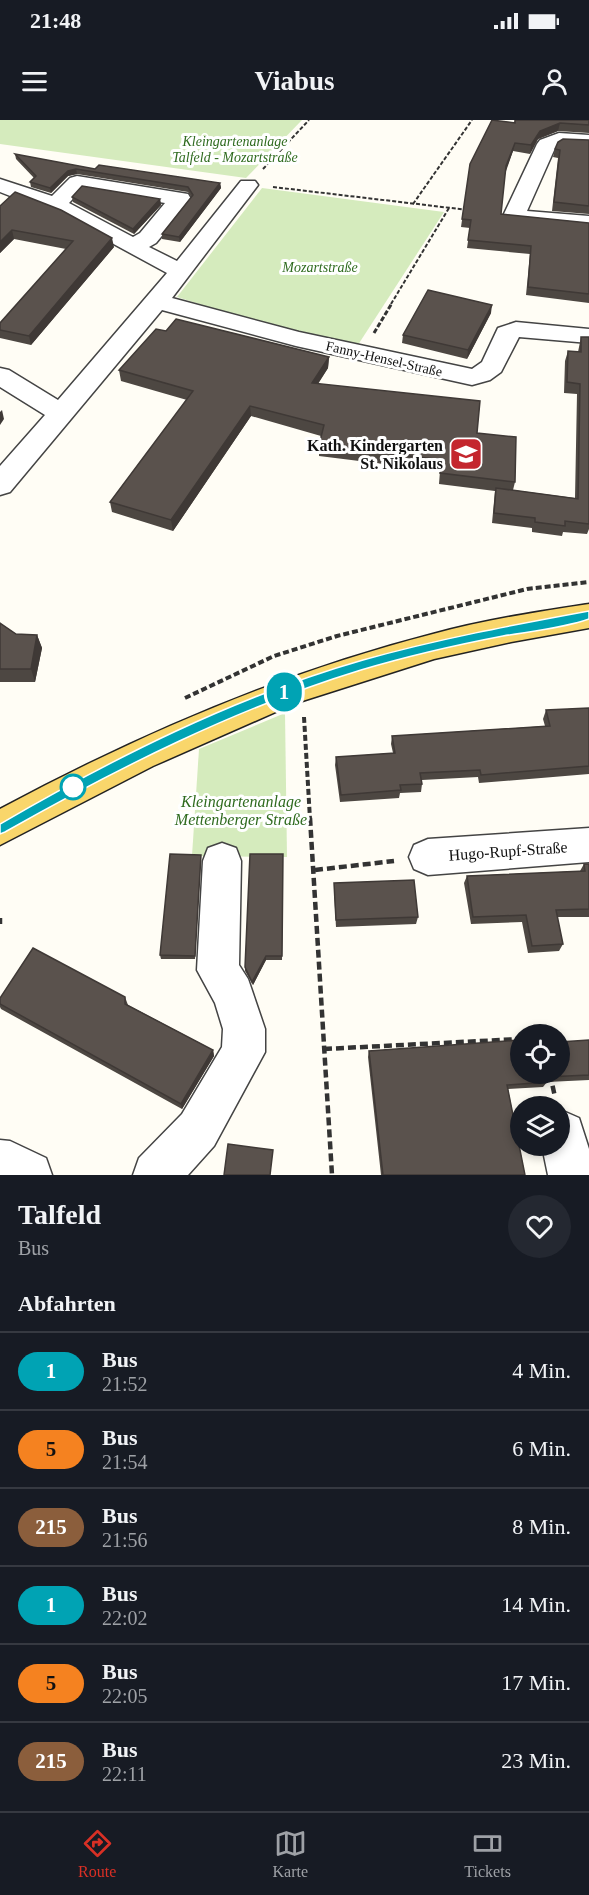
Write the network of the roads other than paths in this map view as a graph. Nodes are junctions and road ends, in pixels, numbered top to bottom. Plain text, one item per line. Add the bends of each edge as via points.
1 (589, 141) edge
2 (0, 185) edge
3 (248, 185) road end
4 (54, 206) junction
5 (589, 223) edge
6 (133, 247) junction
7 (182, 270) junction
8 (157, 302) junction
9 (589, 336) edge
10 (0, 376) edge
11 (62, 414) junction
12 (0, 485) edge
13 (589, 616) edge
14 (0, 828) edge
15 (589, 845) edge
16 (428, 857) road end
17 (222, 861) dead end
18 (0, 1163) edge
19 (29, 1175) edge
20 (156, 1175) edge

1 - 5 street via 559,139 547,144 514,216
2 - 4 street
3 - 7 street
4 - 6 street
4 - 6 street via 77,182 180,199 148,238
6 - 7 street via 153,261
7 - 8 street
8 - 9 street, Fanny-Hensel-Straße via 361,354 471,377 485,375 492,369 507,333 516,329
8 - 11 street
10 - 11 street
11 - 12 street
13 - 14 main road via 457,640 297,687 204,724 69,789
15 - 16 street, Hugo-Rupf-Straße
17 - 20 street via 218,970 233,994 244,1029 243,1052 198,1130
18 - 19 street

